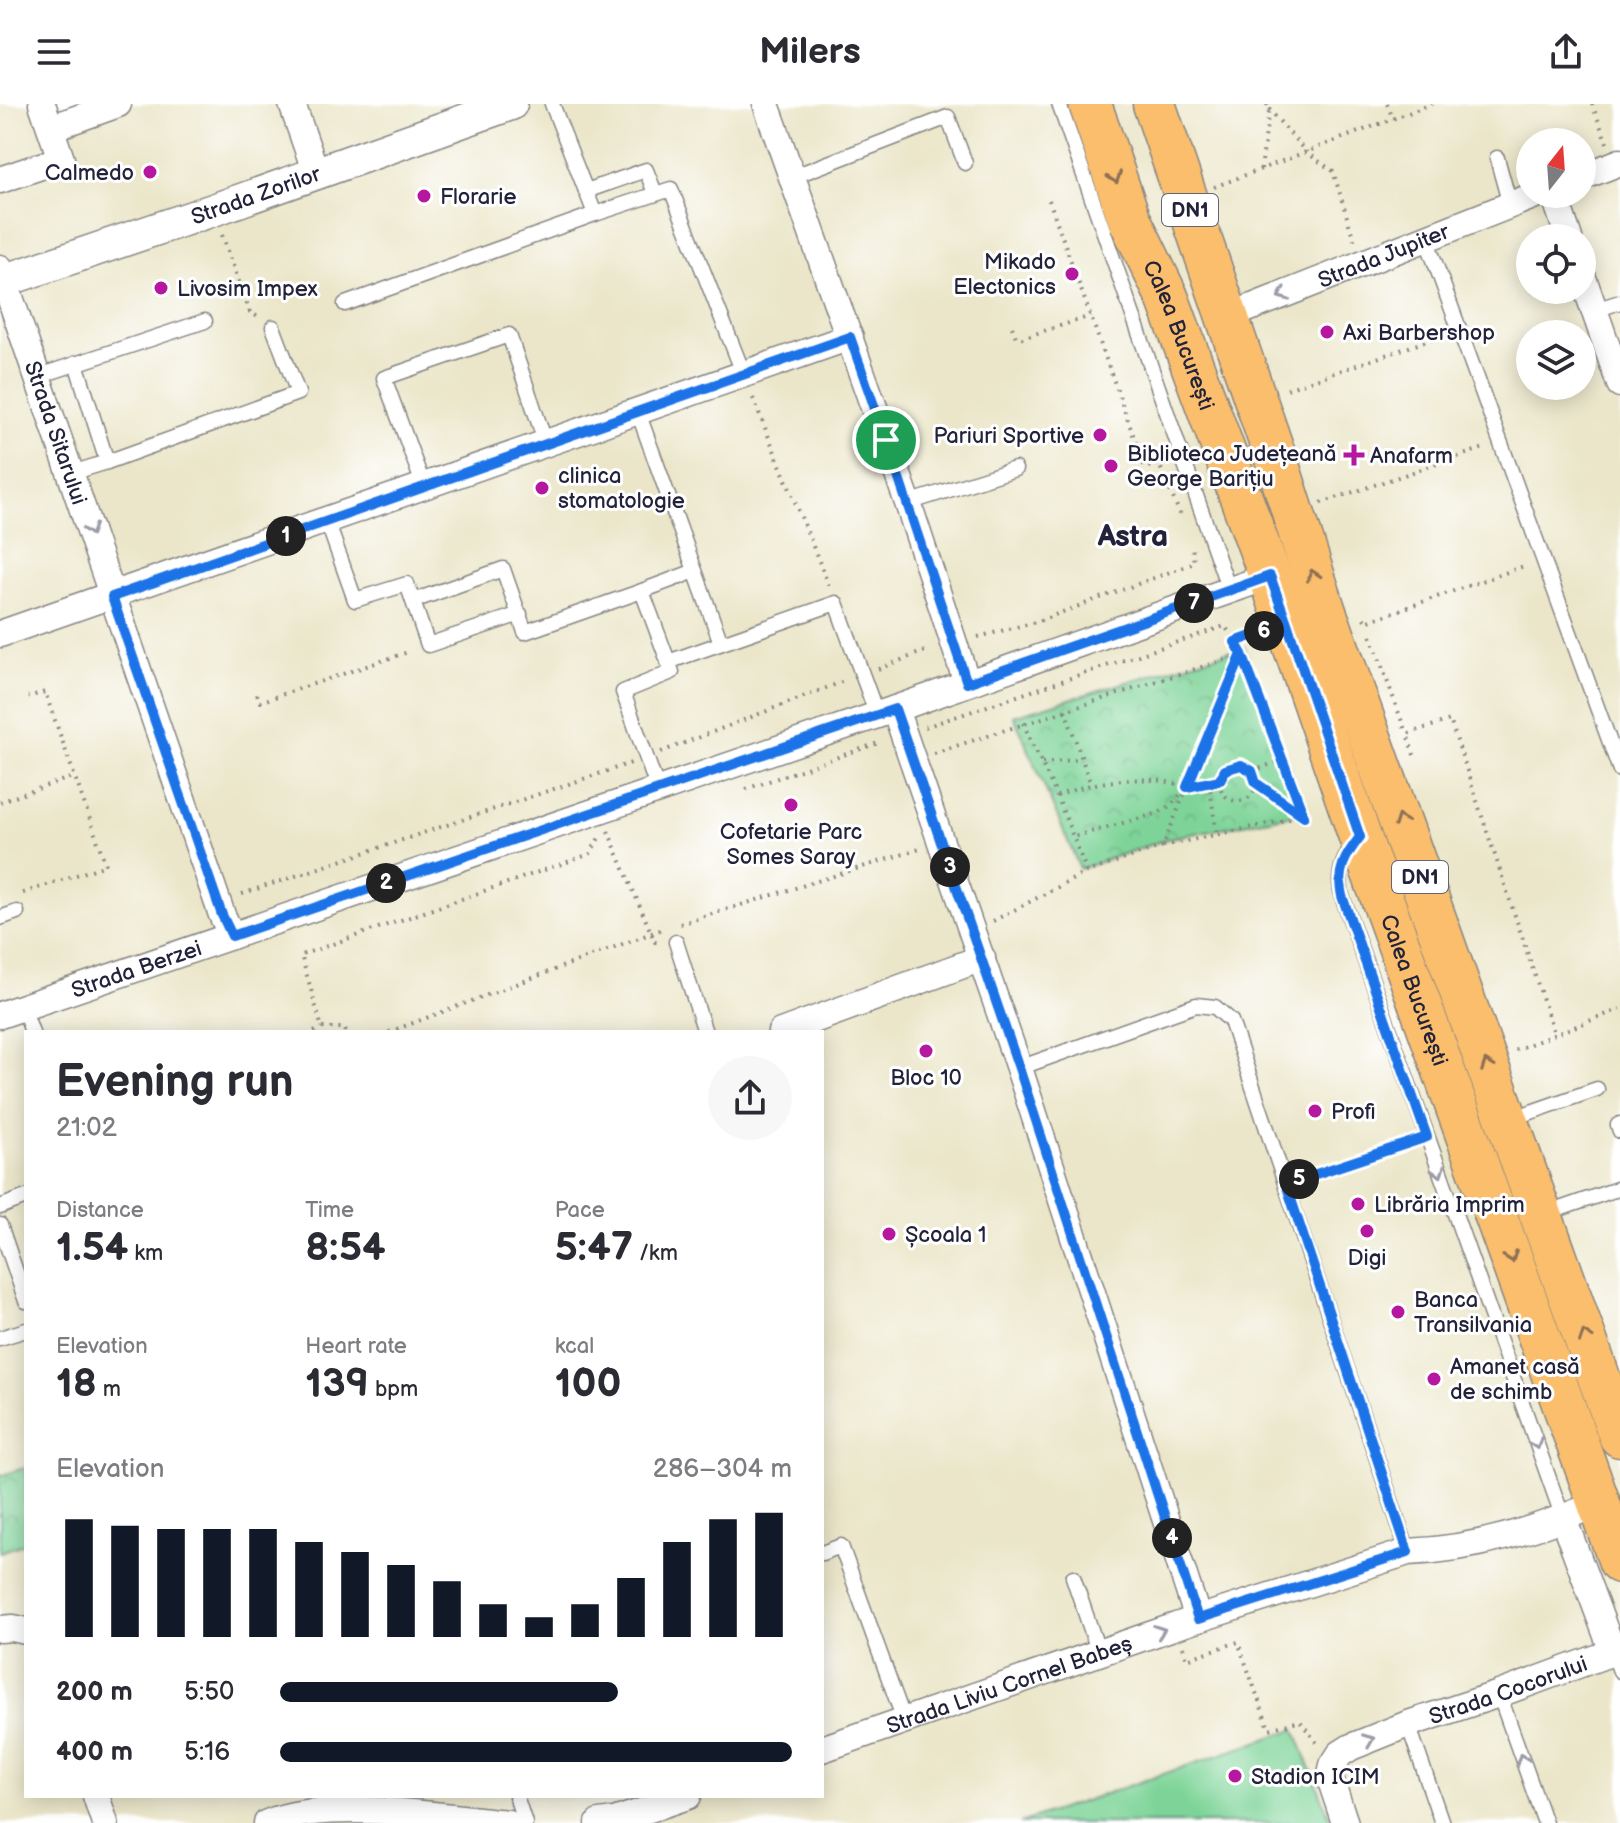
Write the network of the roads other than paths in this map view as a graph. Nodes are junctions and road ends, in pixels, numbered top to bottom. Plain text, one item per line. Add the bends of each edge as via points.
1 (118, 104) edge
2 (292, 104) edge
3 (511, 104) edge
4 (552, 104) edge
5 (766, 104) edge
6 (1059, 104) edge
7 (1090, 104) edge
8 (1154, 104) edge
9 (474, 110) edge
10 (946, 110) edge
11 (46, 116) edge
12 (1497, 158) dead end
13 (965, 163) dead end
14 (1618, 163) edge
15 (1596, 172) edge
16 (316, 173) junction
17 (792, 177) junction
18 (0, 180) edge
19 (586, 191) junction
20 (655, 193) junction
21 (1516, 203) edge
22 (1510, 205) junction
23 (595, 214) junction
24 (1426, 238) junction
25 (2, 276) edge
26 (1620, 302) edge
27 (345, 304) dead end
28 (1593, 304) edge
29 (1595, 310) junction
30 (1227, 317) junction
31 (205, 321) dead end
32 (273, 327) road end
33 (1612, 335) edge
34 (850, 337) junction
35 (76, 363) junction
36 (744, 375) junction
37 (39, 376) junction
38 (1620, 384) edge
39 (638, 412) junction
40 (546, 444) junction
41 (107, 462) junction
42 (1015, 469) dead end
43 (72, 473) junction
44 (424, 487) junction
45 (908, 503) junction
46 (327, 521) junction
47 (695, 571) junction
48 (1270, 576) junction
49 (1229, 590) junction
50 (642, 591) junction
51 (112, 597) junction
52 (413, 601) junction
53 (520, 614) junction
54 (0, 634) edge
55 (721, 643) junction
56 (668, 662) junction
57 (967, 683) junction
58 (886, 712) junction
59 (1620, 770) edge
60 (658, 790) junction
61 (1360, 837) junction
62 (17, 912) dead end
63 (0, 918) edge
64 (232, 936) junction
65 (676, 942) road end
66 (982, 958) junction
67 (12, 1011) edge
68 (30, 1030) edge
69 (704, 1030) edge
70 (786, 1030) edge
71 (1019, 1068) junction
72 (1597, 1089) dead end
73 (1507, 1120) junction
74 (1620, 1124) edge
75 (1620, 1131) edge
76 (1620, 1188) edge
77 (24, 1198) edge
78 (0, 1207) edge
79 (1542, 1215) junction
80 (0, 1225) edge
81 (24, 1295) edge
82 (24, 1331) edge
83 (0, 1338) edge
84 (1620, 1436) edge
85 (1581, 1511) junction
86 (824, 1552) edge
87 (1408, 1552) junction
88 (1620, 1562) edge
89 (1073, 1577) dead end
90 (1187, 1622) junction
91 (0, 1629) edge
92 (24, 1631) edge
93 (1099, 1653) junction
94 (1617, 1661) edge
95 (1499, 1694) junction
96 (904, 1720) junction
97 (1408, 1724) junction
98 (824, 1748) edge
99 (97, 1798) edge
100 (517, 1798) edge
101 (682, 1798) edge
102 (279, 1812) edge
103 (105, 1823) edge
104 (508, 1823) edge
105 (525, 1823) edge
106 (599, 1823) edge
107 (1345, 1823) edge
108 (1442, 1823) edge
109 (1545, 1823) edge

1 - 11 street
2 - 16 street
3 - 9 street, Strada Zorilor
4 - 19 lane
5 - 17 street
6 - 49 lane
7 -> 48 main road, Calea București / DN1 via 1129,218 1167,297
8 - 30 main road, Calea București / DN1
9 - 16 street, Strada Zorilor
10 - 13 lane
10 - 17 lane
11 - 18 street via 61,159
12 - 22 lane
14 - 15 street
16 - 25 street, Strada Zorilor
17 - 34 street
19 - 20 lane via 646,170
19 - 23 lane
20 - 23 lane
20 - 36 lane via 671,189
21 - 22 street, Strada Jupiter
22 - 24 street, Strada Jupiter
23 - 27 lane
24 -> 30 street, Strada Jupiter
24 - 59 lane
25 - 37 street, Strada Sitarului
26 - 29 lane
28 - 29 street
29 - 33 street
73 -> 30 main road, Calea București / DN1 via 1324,609
31 - 35 lane
32 - 41 lane via 298,393
33 - 38 street
34 - 36 street
34 - 45 street
35 - 37 lane
35 - 41 lane
36 - 39 street
37 - 43 street, Strada Sitarului
39 - 40 street
39 - 47 lane
40 - 44 street
40 - 44 lane via 509,335 384,378
41 - 43 lane
42 - 45 lane
43 -> 51 street, Strada Sitarului
44 - 46 street
45 - 57 street
46 - 51 street
46 - 52 lane via 355,600 407,584
47 - 50 lane
47 - 55 lane
48 - 49 street, Strada Berzei
48 - 61 main road, Calea București / DN1
49 - 57 street, Strada Berzei
50 - 53 lane via 525,632
50 - 56 lane
51 - 54 street
51 - 64 street, Strada Sitarului
52 - 53 lane via 428,645
52 - 53 lane via 503,569
55 - 56 lane
55 - 58 lane via 836,603 862,675
56 - 60 lane via 672,672 623,692
57 - 58 street, Strada Berzei
58 - 60 street, Strada Berzei
58 - 66 street via 913,761
60 - 64 street, Strada Berzei
61 -> 85 main road, Calea București / DN1
61 -> 85 lane via 1342,863 1339,883 1427,1137
62 - 63 lane
64 - 67 street, Strada Berzei
65 - 69 lane
66 - 70 street
66 - 71 street
67 - 68 lane
71 - 87 lane via 1196,1005 1215,1007 1231,1021
71 - 90 street
72 - 73 lane
73 - 79 main road, Calea București / DN1
74 - 75 lane
76 - 79 lane
77 - 78 lane
84 -> 79 main road, Calea București / DN1
80 - 81 lane
82 - 83 lane
85 - 87 street, Strada Liviu Cornel Babeș via 1484,1544
85 - 88 main road, Calea București / DN1
85 - 94 street, Strada Cocorului
86 - 96 lane via 841,1546
87 - 90 street, Strada Liviu Cornel Babeș
89 - 93 lane
93 -> 90 street, Strada Liviu Cornel Babeș
91 - 92 street
93 - 96 street, Strada Liviu Cornel Babeș
94 - 95 street, Strada Cocorului
95 - 97 street, Strada Cocorului
109 -> 95 lane
96 - 98 street, Strada Liviu Cornel Babeș
107 -> 97 street, Strada Cocorului via 1330,1778 1333,1765 1351,1747
97 - 108 lane
99 - 103 street
100 - 105 lane
101 - 106 street
102 - 104 street via 372,1811

